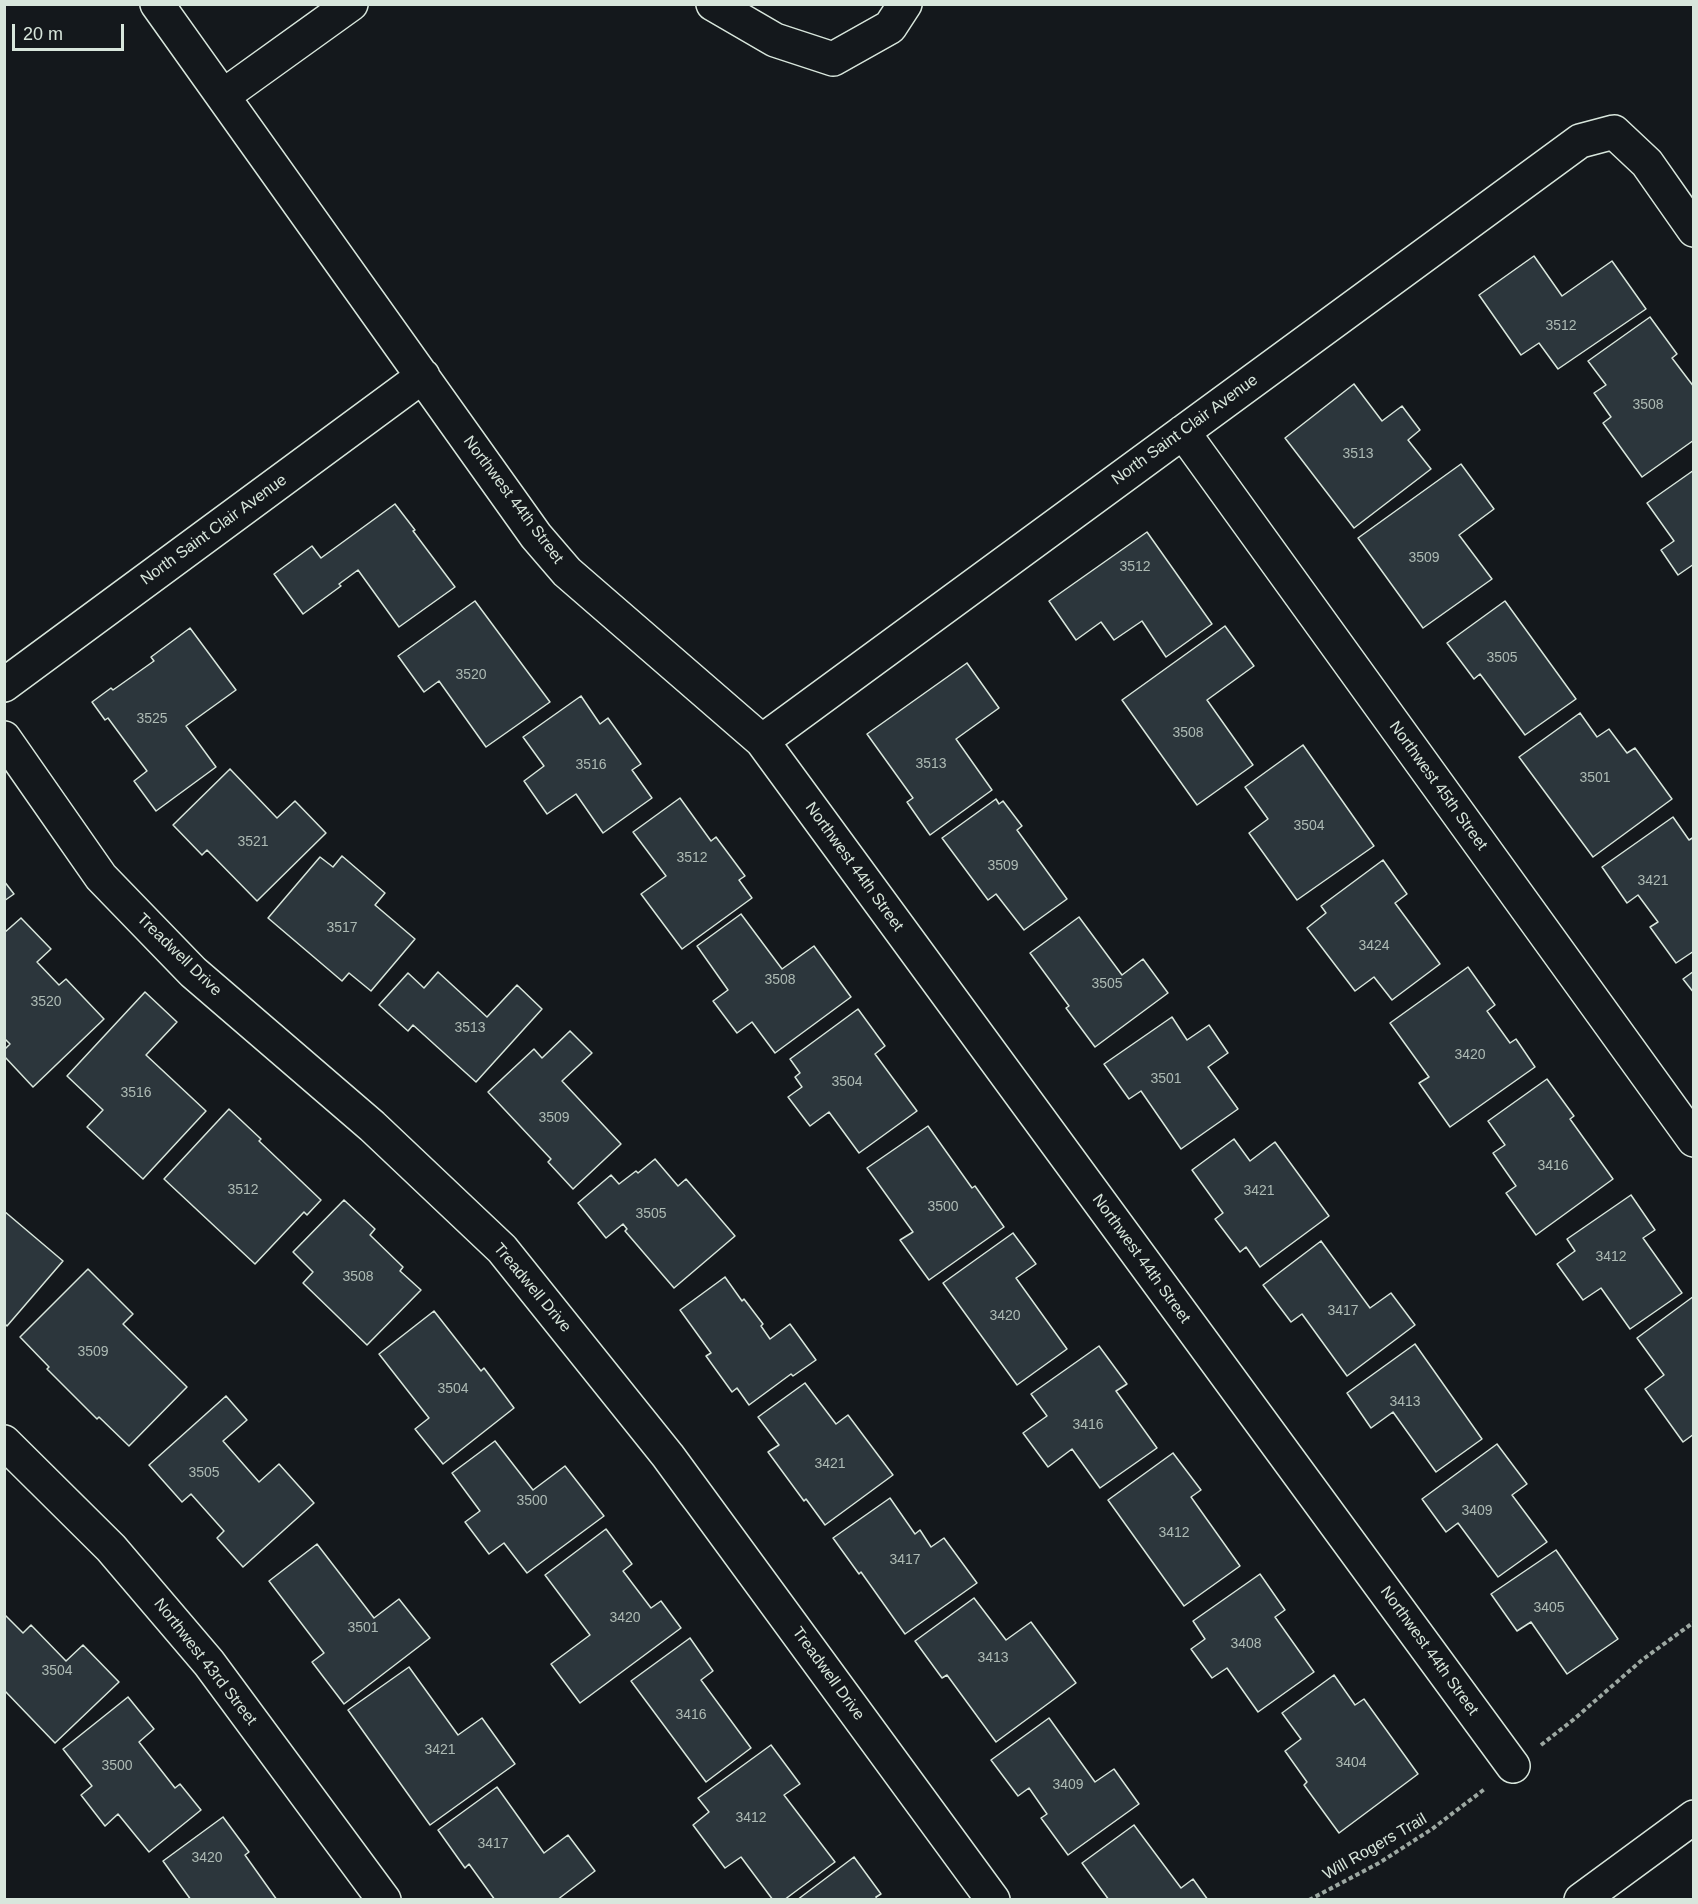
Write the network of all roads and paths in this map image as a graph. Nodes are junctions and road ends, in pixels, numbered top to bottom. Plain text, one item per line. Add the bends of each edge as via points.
1 (157, 4) edge
2 (351, 4) edge
3 (713, 4) edge
4 (905, 4) edge
5 (223, 96) junction
6 (1694, 230) edge
7 (423, 376) junction
8 (1183, 432) junction
9 (4, 685) edge
10 (4, 738) edge
11 (762, 741) junction
12 (1694, 1140) edge
13 (4, 1442) edge
14 (1694, 1622) edge
15 (1573, 1720) dead end
16 (1513, 1766) dead end
17 (1453, 1814) dead end
18 (1694, 1817) edge
19 (384, 1899) edge
20 (993, 1899) edge
21 (1309, 1899) edge
22 (1581, 1899) edge

1 - 5 main road, Northwest 44th Street
2 - 5 main road
3 - 4 main road via 775,40 833,59 890,27
5 - 7 main road, Northwest 44th Street
6 - 8 main road, North Saint Clair Avenue via 1647,163 1614,132 1580,141
7 - 9 main road, North Saint Clair Avenue
7 - 11 main road, Northwest 44th Street via 567,572
8 - 11 main road, North Saint Clair Avenue
8 - 12 main road, Northwest 45th Street
10 - 20 main road, Treadwell Drive via 101,877 185,963 372,1126 502,1249 668,1456
11 - 16 main road, Northwest 44th Street
13 - 19 main road, Northwest 43rd Street via 111,1548 209,1663
14 - 15 path via 1642,1660
17 - 21 path, Will Rogers Trail via 1379,1863
18 - 22 main road

